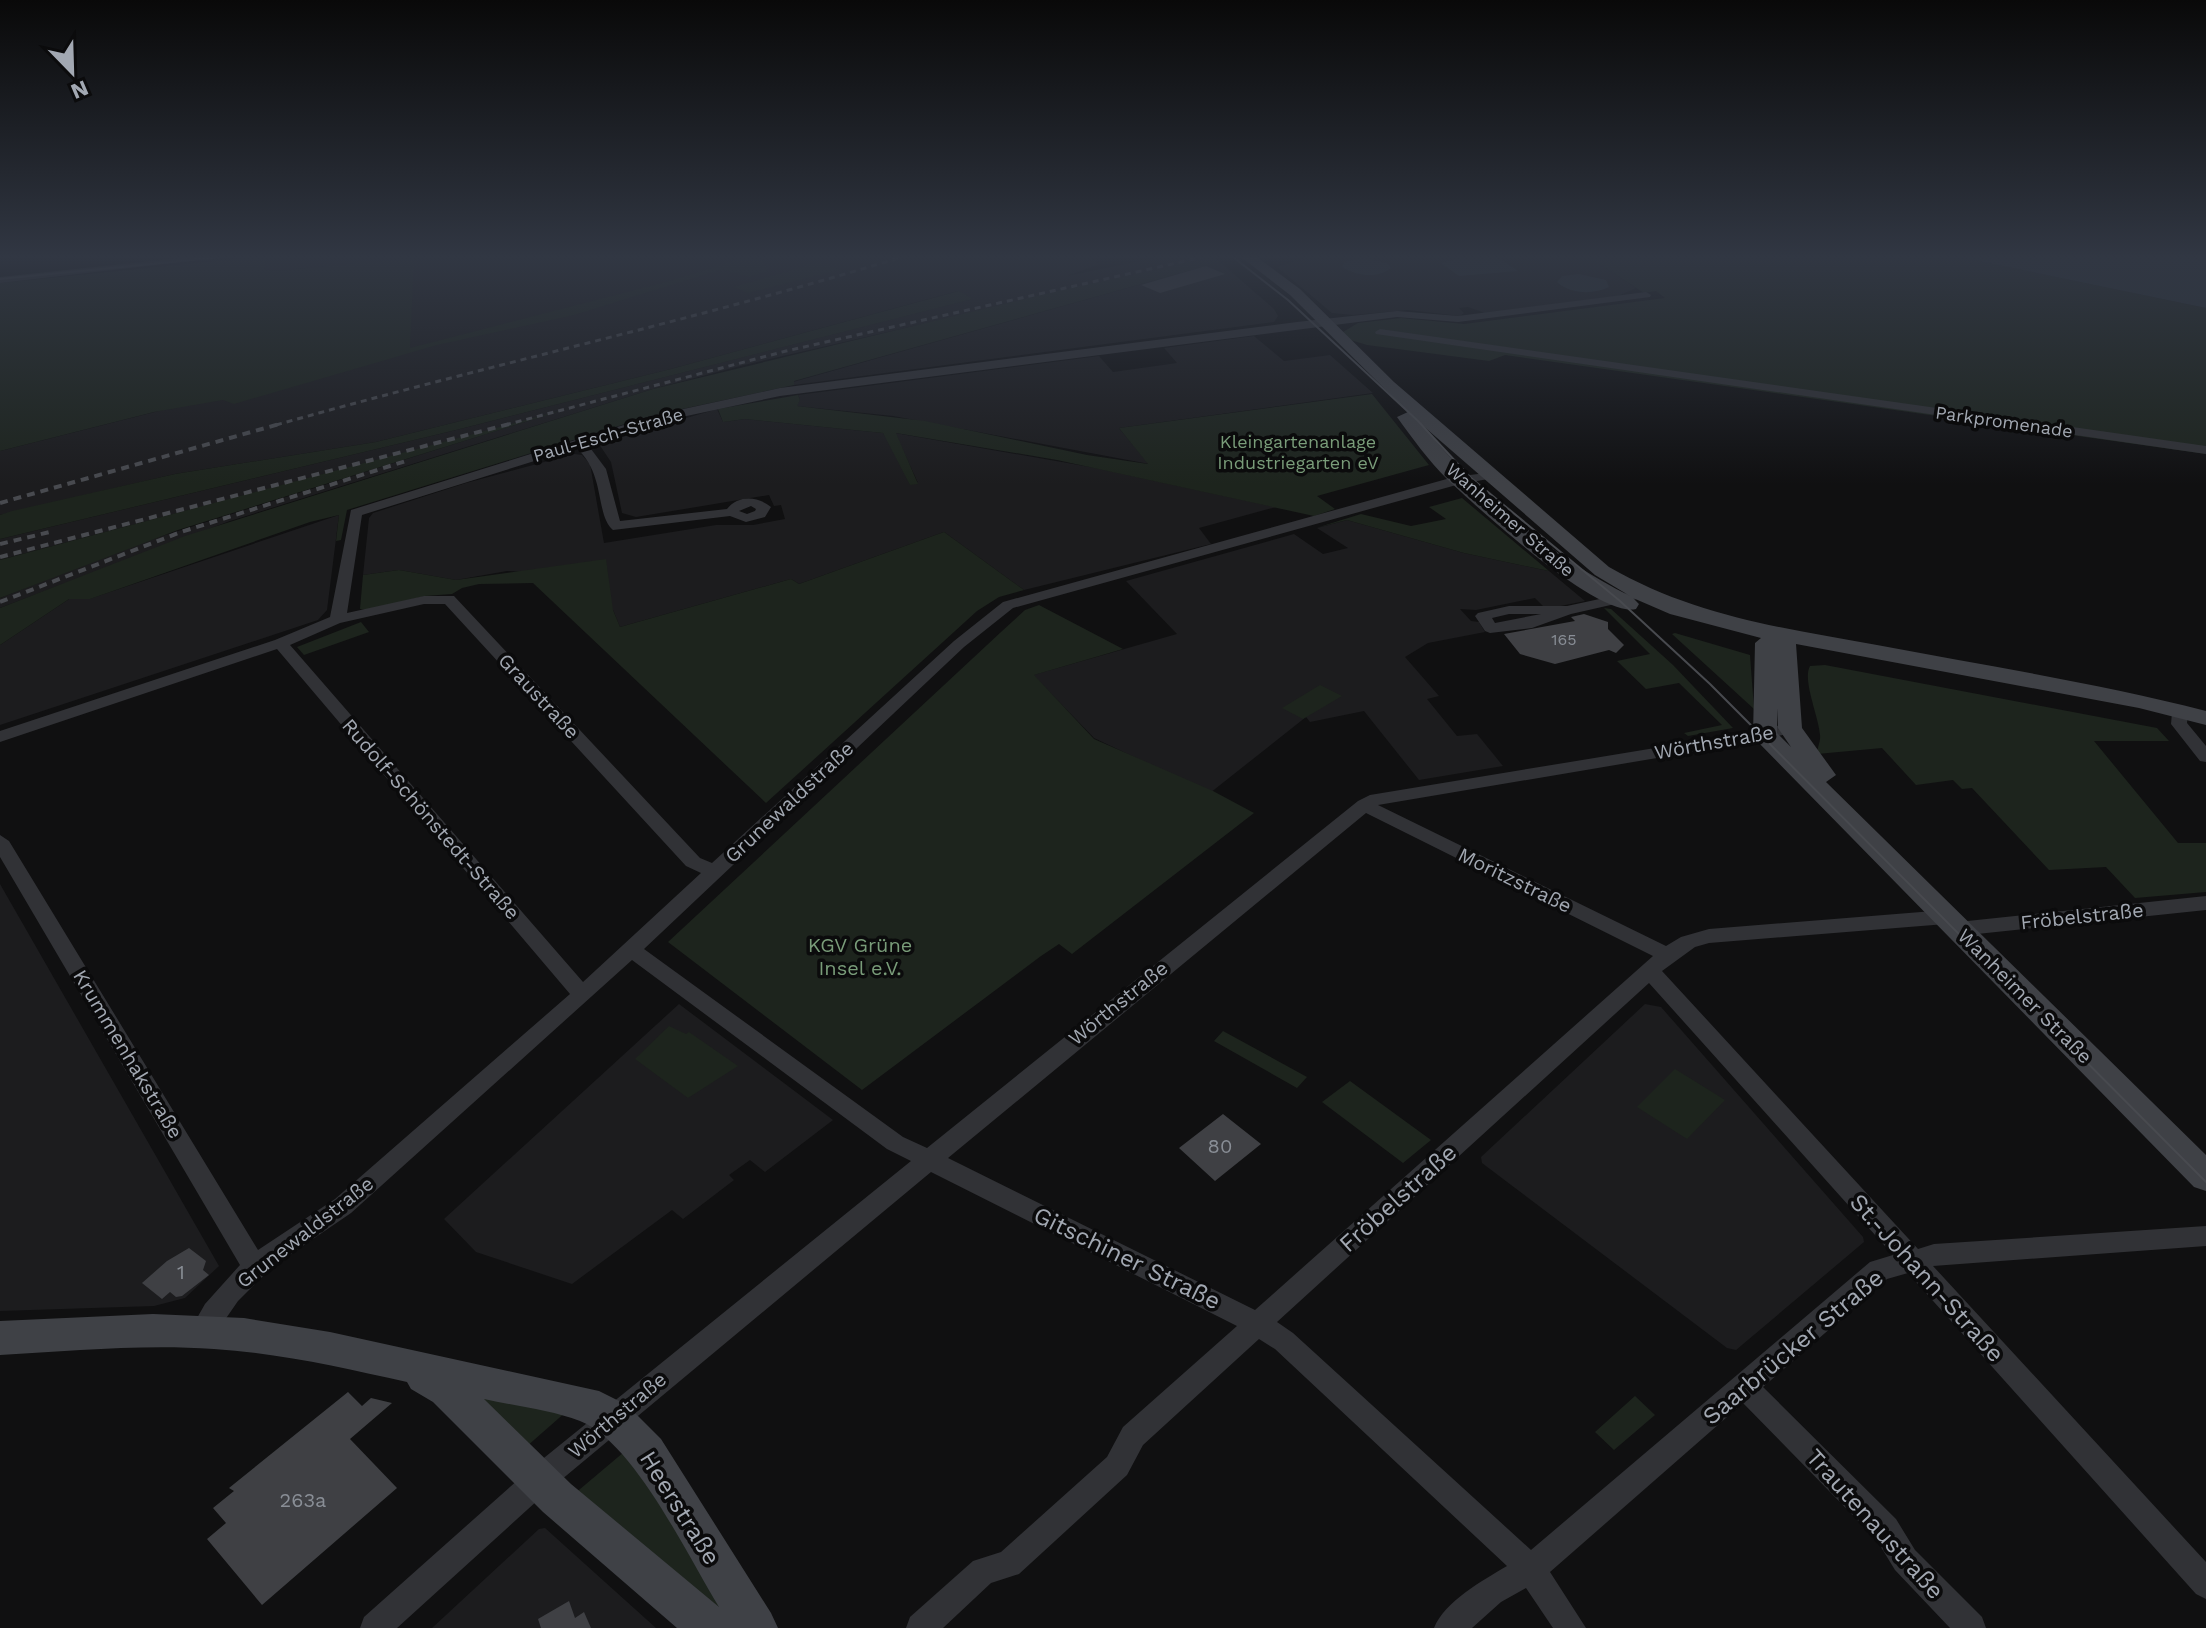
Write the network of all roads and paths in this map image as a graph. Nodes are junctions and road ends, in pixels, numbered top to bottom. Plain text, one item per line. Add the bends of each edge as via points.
1 (1244, 333) edge
2 (1316, 333) edge
3 (1336, 333) edge
4 (1387, 333) edge
5 (578, 443) junction
6 (2206, 450) edge
7 (1489, 475) junction
8 (1459, 480) junction
9 (731, 512) dead end
10 (1630, 597) junction
11 (1567, 610) dead end
12 (335, 620) junction
13 (1777, 642) junction
14 (280, 643) junction
15 (2180, 713) junction
16 (2206, 718) edge
17 (1778, 731) junction
18 (0, 737) edge
19 (2206, 757) edge
20 (1364, 805) junction
21 (1845, 815) junction
22 (0, 841) edge
23 (714, 872) junction
24 (2206, 903) edge
25 (1952, 923) junction
26 (631, 951) junction
27 (1658, 963) junction
28 (582, 995) junction
29 (927, 1160) junction
30 (2199, 1161) edge
31 (2206, 1236) edge
32 (1910, 1259) junction
33 (254, 1268) junction
34 (1257, 1323) junction
35 (202, 1332) junction
36 (0, 1338) edge
37 (399, 1364) junction
38 (1744, 1386) junction
39 (613, 1418) junction
40 (539, 1480) junction
41 (1531, 1569) junction
42 (2206, 1584) edge
43 (375, 1628) edge
44 (710, 1628) edge
45 (756, 1628) edge
46 (921, 1628) edge
47 (1449, 1628) edge
48 (1571, 1628) edge
49 (1971, 1628) edge

1 - 5 street, Paul-Esch-Straße via 789,391 673,415
2 - 8 street, Wanheimer Straße via 1395,404
3 - 7 street, Wanheimer Straße
4 - 6 street, Parkpromenade
5 - 9 street via 600,463 618,527
5 - 12 street, Paul-Esch-Straße via 356,513
7 - 8 street, Grunewaldstraße
7 - 10 street, Wanheimer Straße
8 - 10 street, Wanheimer Straße via 1556,563
8 - 23 street, Grunewaldstraße via 1008,605 959,644
10 - 11 street
10 - 13 street, Wanheimer Straße
12 - 14 street
12 - 23 street, Graustraße via 449,599 693,862
13 - 15 street via 1994,673
13 - 15 street via 2149,713
13 - 17 street
14 - 18 street
14 - 28 street, Rudolf-Schönstedt-Straße
15 - 16 street
15 - 19 street via 2179,724
17 - 20 street, Wörthstraße via 1433,788
17 - 21 street, Wanheimer Straße
17 - 21 street, Wanheimer Straße via 1830,787
20 - 27 street, Moritzstraße
20 - 29 street, Wörthstraße
21 - 25 street, Wanheimer Straße
22 - 33 street, Krummenhakstraße
23 - 26 street, Grunewaldstraße
24 - 25 street, Fröbelstraße
25 - 27 street, Fröbelstraße via 1709,936 1688,942
25 - 30 street, Wanheimer Straße
26 - 28 street, Grunewaldstraße
26 - 29 street, Gitschiner Straße via 895,1143
27 - 32 street, St.-Johann-Straße
27 - 34 street, Fröbelstraße
28 - 33 street, Grunewaldstraße via 343,1206
29 - 34 street, Gitschiner Straße
29 - 39 street, Wörthstraße
31 - 32 street, Saarbrücker Straße
32 - 38 street, Saarbrücker Straße via 1879,1270
32 - 42 street, St.-Johann-Straße
33 - 35 street, Grunewaldstraße via 214,1309
34 - 41 street, Gitschiner Straße via 1284,1341
34 - 46 street, Fröbelstraße via 1133,1436 1117,1466 1009,1564 983,1571
35 - 36 street, Heerstraße
35 - 37 street, Heerstraße
37 - 39 street, Heerstraße via 585,1404
37 - 40 street, Heerstraße via 447,1389
38 - 41 street, Saarbrücker Straße
38 - 49 street, Trautenaustraße via 1886,1529 1905,1560
39 - 40 street, Wörthstraße
39 - 45 street, Heerstraße via 647,1452
40 - 43 street, Wörthstraße
40 - 44 street, Heerstraße
41 - 47 street, Saarbrücker Straße via 1491,1592
41 - 48 street, Gitschiner Straße

